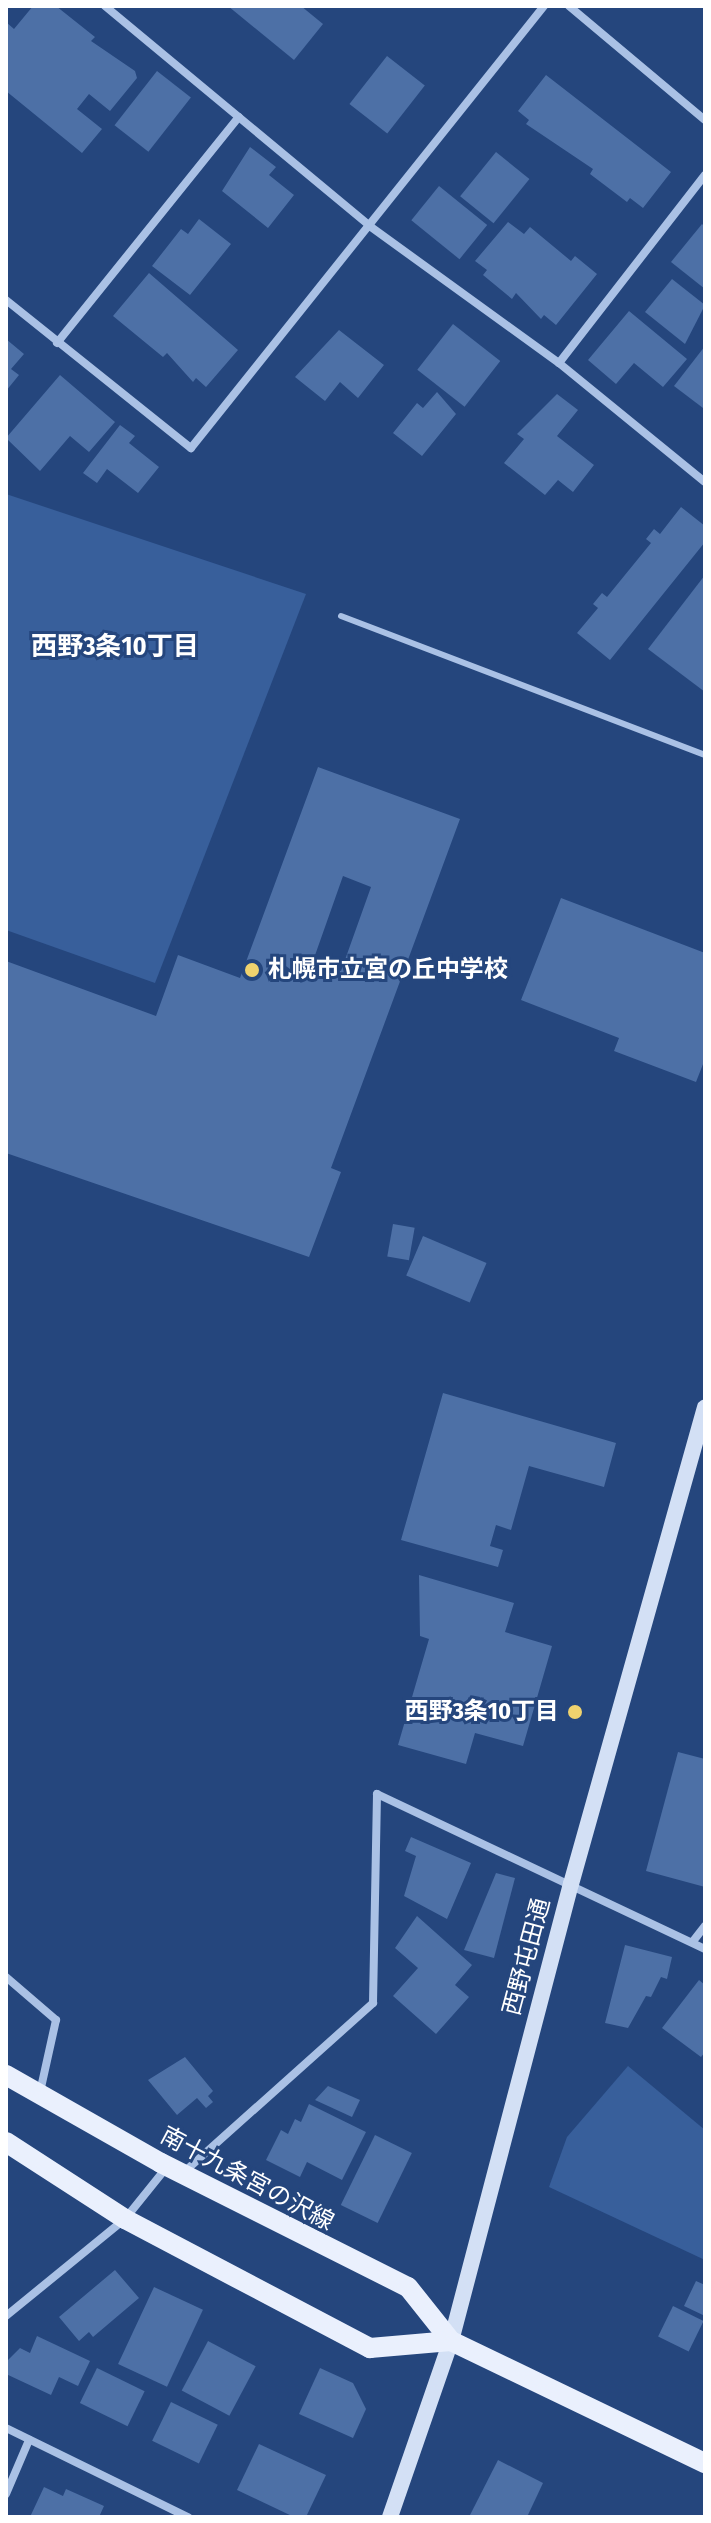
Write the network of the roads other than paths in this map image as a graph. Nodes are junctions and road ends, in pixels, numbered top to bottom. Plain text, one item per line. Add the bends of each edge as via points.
1 (105, 6) edge
2 (544, 6) edge
3 (569, 6) edge
4 (239, 117) junction
5 (705, 120) edge
6 (705, 175) edge
7 (371, 227) junction
8 (6, 300) edge
9 (57, 343) junction
10 (559, 363) junction
11 (705, 482) edge
12 (341, 616) dead end
13 (705, 755) edge
14 (705, 1407) edge
15 (571, 1884) junction
16 (705, 1926) edge
17 (694, 1940) junction
18 (705, 1949) edge
19 (6, 1977) edge
20 (6, 2075) edge
21 (39, 2096) junction
22 (6, 2142) edge
23 (175, 2170) junction
24 (125, 2219) junction
25 (6, 2316) edge
26 (451, 2341) junction
27 (6, 2428) edge
28 (29, 2440) junction
29 (705, 2463) edge
30 (6, 2494) edge
31 (188, 2517) edge
32 (390, 2517) edge

1 - 4 street
2 - 7 street
3 - 5 street
4 - 7 street
4 - 9 street
6 - 10 street
7 - 9 street via 191,448
7 - 10 street
8 - 9 street
10 - 11 street
12 - 13 lane
14 - 15 street, 西野屯田通
15 - 17 street
15 - 23 street via 377,1794 373,2003
15 - 26 street, 西野屯田通
16 - 17 street
17 - 18 street
19 - 21 street via 56,2020
20 - 21 main road, 南十九条宮の沢線
21 - 23 main road, 南十九条宮の沢線
22 - 24 main road
23 - 24 street
23 - 26 main road, 南十九条宮の沢線 via 408,2287
24 - 25 street
24 - 26 main road via 370,2348
26 - 29 main road, 南十九条宮の沢線
26 - 32 street, 西野屯田通
27 - 28 street
28 - 30 street
28 - 31 street

